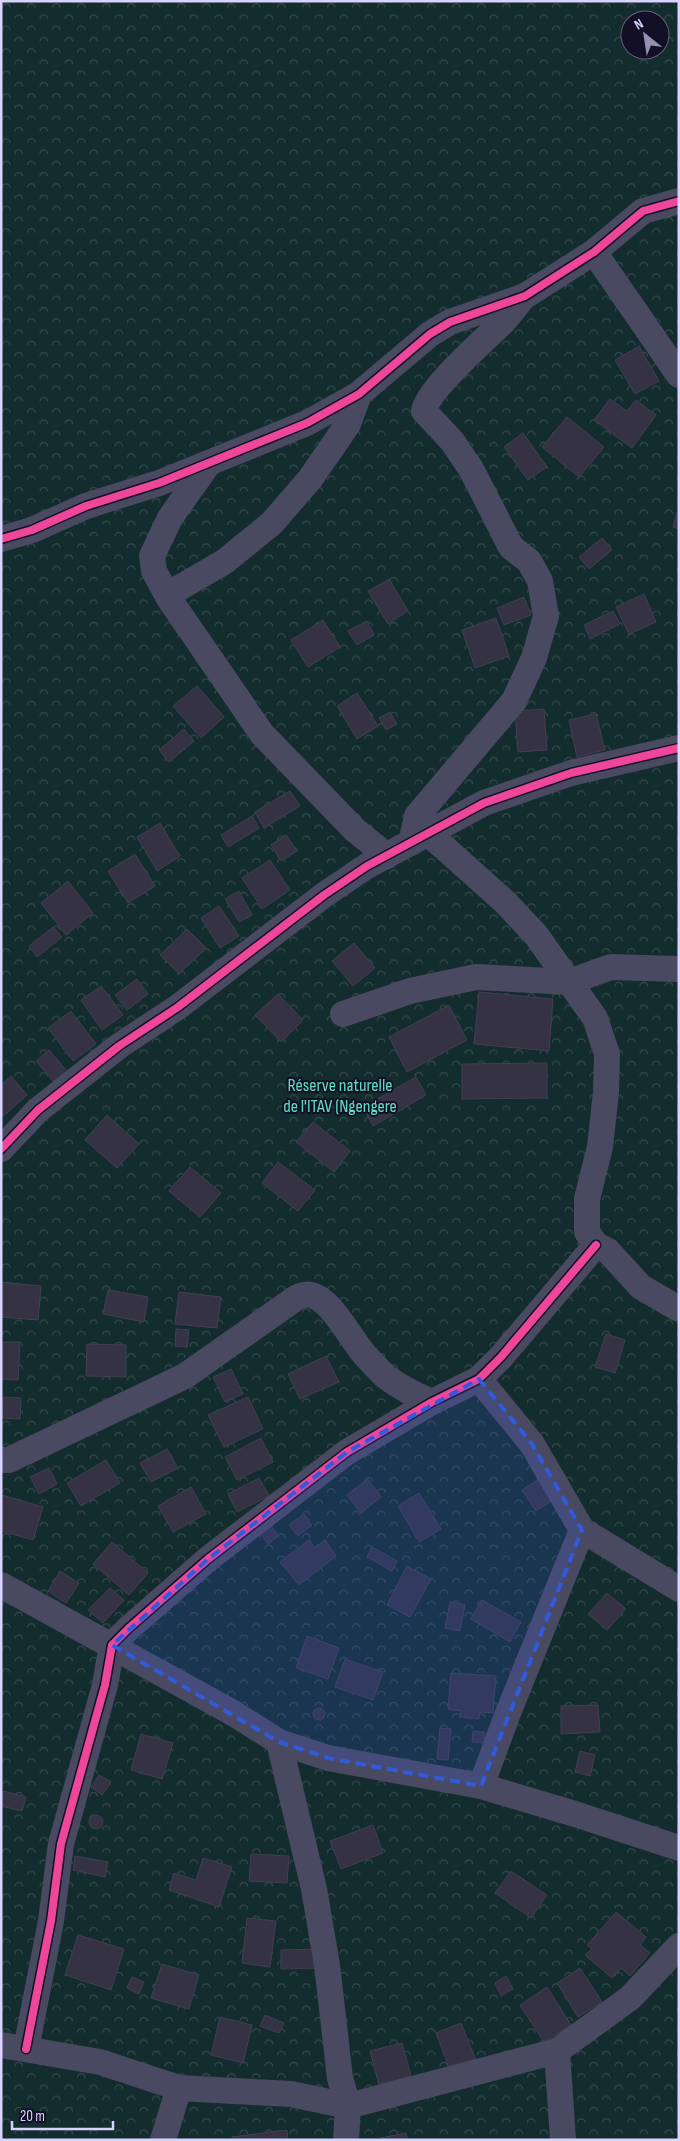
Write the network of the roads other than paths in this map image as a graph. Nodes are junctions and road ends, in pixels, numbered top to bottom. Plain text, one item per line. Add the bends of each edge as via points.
1 (679, 201) edge
2 (594, 252) junction
3 (525, 296) junction
4 (679, 376) edge
5 (359, 394) junction
6 (209, 463) junction
7 (1, 539) edge
8 (167, 595) junction
9 (679, 748) edge
10 (420, 838) junction
11 (387, 856) junction
12 (679, 969) edge
13 (569, 982) junction
14 (343, 1014) dead end
15 (1, 1148) edge
16 (596, 1245) junction
17 (679, 1309) edge
18 (479, 1379) junction
19 (432, 1402) junction
20 (1, 1460) edge
21 (582, 1530) junction
22 (1, 1585) edge
23 (679, 1589) edge
24 (112, 1646) junction
25 (279, 1742) junction
26 (481, 1786) junction
27 (679, 1848) edge
28 (679, 1946) edge
29 (14, 2047) edge
30 (556, 2051) junction
31 (180, 2088) junction
32 (348, 2106) junction
33 (163, 2140) edge
34 (346, 2140) edge
35 (563, 2140) edge

1 - 2 street via 643,211
2 - 3 street
2 - 4 street
3 - 5 street via 450,322 430,334
3 - 10 street via 442,383 424,411 452,441 471,469 511,547 529,561 540,581 546,616 534,658 514,701 417,816
5 - 6 street via 307,423
5 - 8 street via 348,424 310,479 272,523 224,562
6 - 7 street
6 - 8 street via 170,518 152,556 154,571
8 - 11 street via 262,734 355,830
9 - 10 street via 571,773 484,803
10 - 11 street
10 - 13 street via 504,901 536,935
11 - 15 street via 366,866 324,895 178,1008 120,1046 38,1110
12 - 13 street via 611,967
13 - 14 street via 476,977 410,991
13 - 16 street via 594,1018 607,1054 600,1147 587,1199 587,1232
16 - 17 street via 608,1251 641,1287
16 - 18 street
18 - 19 street
18 - 21 street via 532,1444
19 - 20 street via 414,1395 385,1376 362,1353 351,1334 320,1299 304,1295 186,1376 9,1460
19 - 24 street via 347,1452 208,1560 128,1628
21 - 23 street
21 - 26 street
22 - 24 street
24 - 25 street
24 - 29 street via 105,1685 61,1844 51,1921
25 - 26 street via 328,1758
25 - 32 street via 314,1890 327,1965 340,2078
26 - 27 street
28 - 30 street via 630,1998
29 - 31 street via 100,2062
30 - 32 street
30 - 35 street
31 - 32 street via 291,2094
31 - 33 street
32 - 34 street

